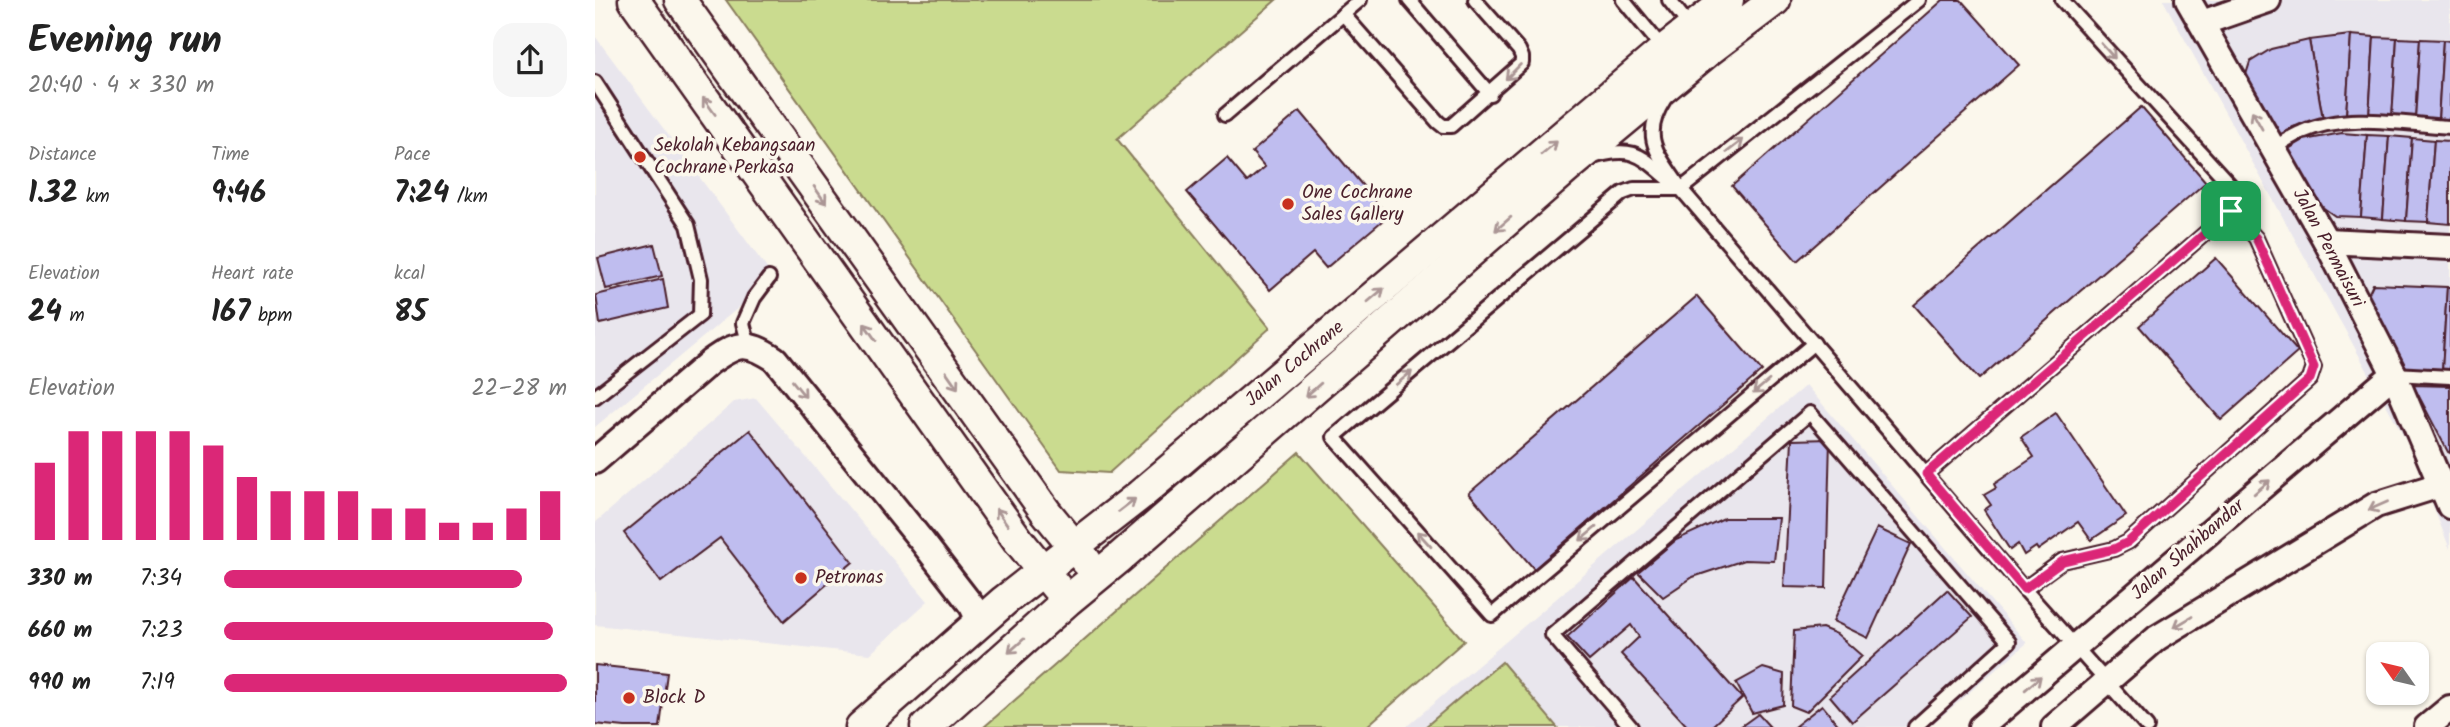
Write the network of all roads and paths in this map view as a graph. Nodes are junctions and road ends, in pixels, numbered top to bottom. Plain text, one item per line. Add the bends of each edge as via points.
1 (634, 0) edge
2 (680, 0) edge
3 (1360, 0) edge
4 (1409, 0) edge
5 (1475, 0) edge
6 (1623, 0) edge
7 (1668, 0) edge
8 (1728, 0) edge
9 (1775, 0) edge
10 (1919, 0) edge
11 (2063, 0) edge
12 (2188, 0) edge
13 (2267, 0) edge
14 (1343, 14) junction
15 (2202, 23) junction
16 (1700, 39) junction
17 (1673, 61) junction
18 (595, 82) edge
19 (1490, 94) junction
20 (1225, 115) dead end
21 (2450, 127) edge
22 (2273, 148) junction
23 (1573, 163) junction
24 (1681, 189) junction
25 (2231, 211) junction
26 (2326, 241) junction
27 (2450, 247) edge
28 (769, 278) dead end
29 (1814, 343) junction
30 (749, 346) junction
31 (2394, 374) junction
32 (2450, 377) edge
33 (595, 397) edge
34 (595, 461) edge
35 (1926, 474) junction
36 (2447, 492) edge
37 (1073, 547) junction
38 (1043, 571) junction
39 (1098, 576) junction
40 (2024, 589) junction
41 (1067, 601) junction
42 (980, 623) junction
43 (2075, 647) junction
44 (2106, 683) junction
45 (2450, 708) edge
46 (861, 727) edge
47 (926, 727) edge
48 (1631, 727) edge
49 (1915, 727) edge
50 (1981, 727) edge
51 (2054, 727) edge
52 (2147, 727) edge
53 (2427, 727) edge

38 -> 1 street
2 -> 37 street
3 - 14 lane
4 - 19 lane
5 -> 19 lane via 1522,57 1518,69
6 - 17 lane
7 - 16 lane
8 - 16 street, Jalan Cochrane
9 - 16 street, Jalan Cochrane
24 -> 10 lane
11 -> 25 lane via 2233,188
12 - 15 street, Jalan Permaisuri
13 - 15 street
14 - 19 lane via 1443,125 1457,123
14 - 20 lane
22 -> 15 street, Jalan Permaisuri
16 - 17 street, Jalan Cochrane
17 - 23 street, Jalan Cochrane
17 - 24 lane via 1650,132
37 -> 17 street, Jalan Cochrane
18 - 33 lane via 688,225 701,279 700,315
21 - 22 lane via 2334,123 2303,131
22 - 26 street, Jalan Permaisuri
23 - 24 lane via 1629,151
23 -> 39 street, Jalan Cochrane
24 - 29 lane
29 -> 24 lane via 1492,615 1334,438 1623,193
25 - 35 lane
25 - 40 lane via 2256,238 2314,367 2310,379 2128,542 2063,561
26 - 27 street
26 - 31 street, Jalan Permaisuri
28 - 30 lane via 743,323
29 - 35 lane
30 - 34 street via 731,348 710,362
30 -> 42 street via 775,359 921,540
31 - 32 lane
31 - 36 street, Jalan Permaisuri
43 -> 31 street, Jalan Shahbandar
35 - 40 lane
36 -> 44 street via 2377,505 2157,638
37 - 38 street, Jalan Cochrane
37 - 39 street
38 - 41 street
38 - 42 street, Jalan Cochrane
39 - 41 street, Jalan Cochrane
40 - 43 lane
41 -> 47 street, Jalan Cochrane
42 - 46 street, Jalan Cochrane
43 - 44 lane
50 -> 43 street, Jalan Shahbandar
44 - 51 street
44 - 52 lane
45 - 53 street
48 - 49 lane via 1552,635 1810,413 2009,642

